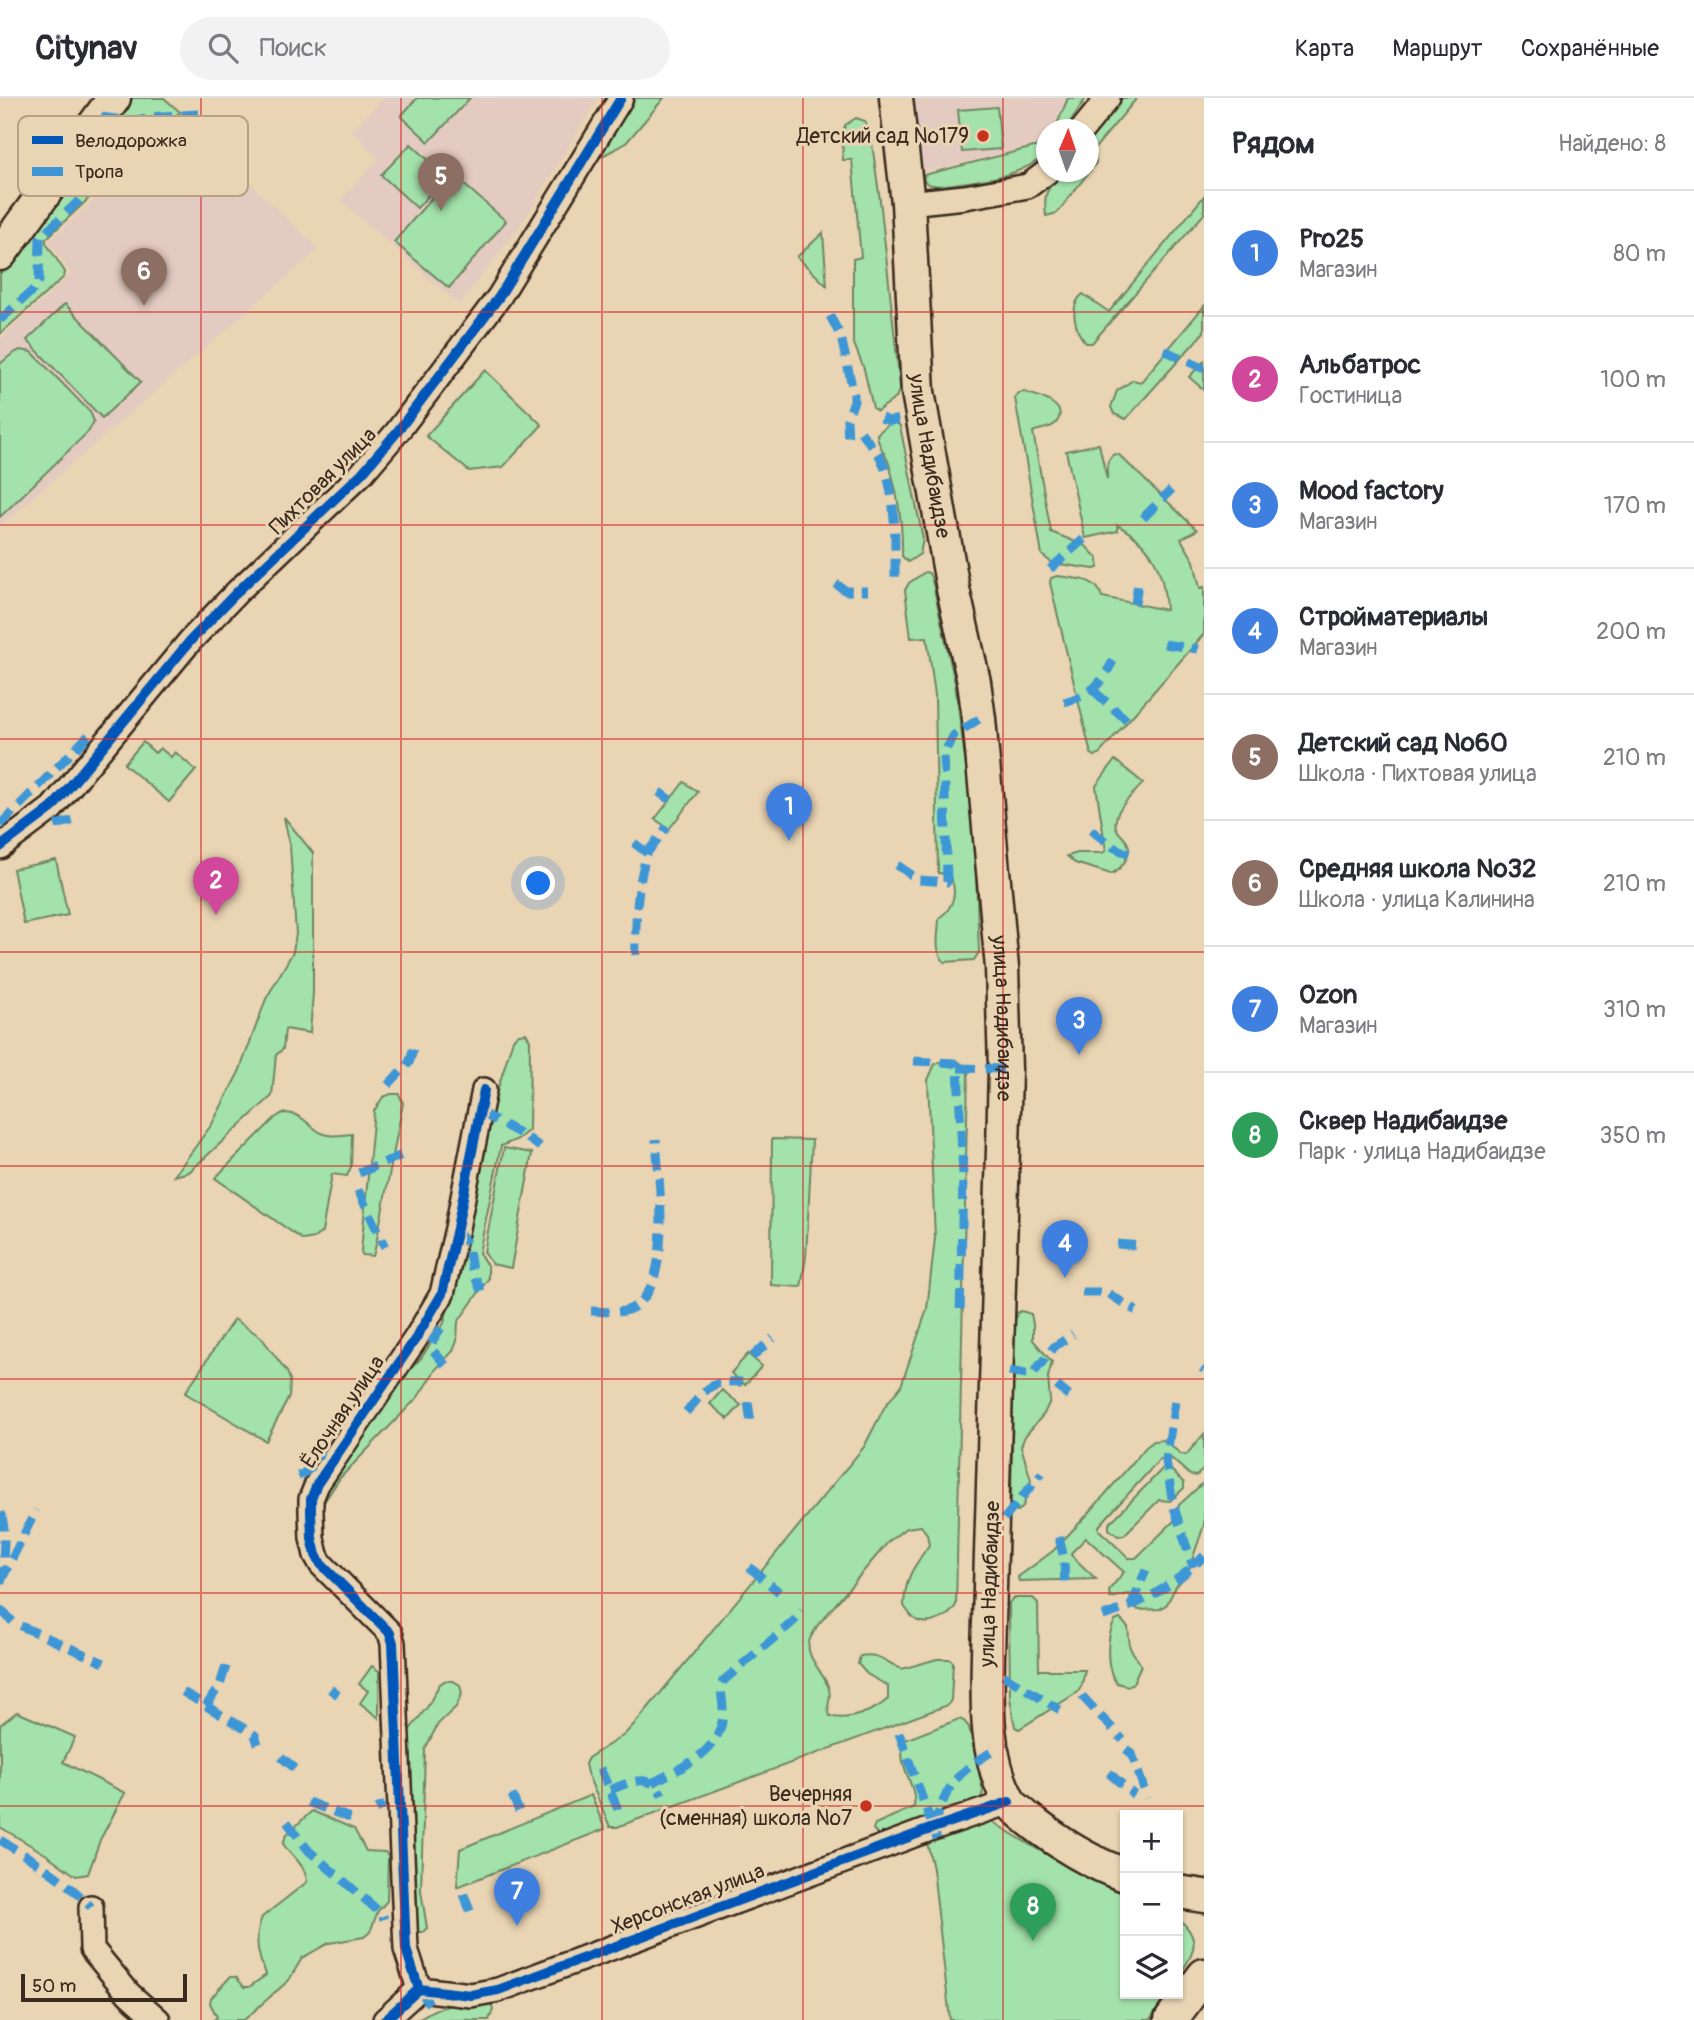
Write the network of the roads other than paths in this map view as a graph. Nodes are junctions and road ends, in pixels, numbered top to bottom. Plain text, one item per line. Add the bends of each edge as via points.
1 (114, 98) edge
2 (621, 98) edge
3 (896, 98) edge
4 (1108, 98) edge
5 (101, 116) edge
6 (1091, 119) edge
7 (1036, 180) edge
8 (42, 196) edge
9 (908, 203) junction
10 (0, 254) edge
11 (0, 847) edge
12 (484, 1090) dead end
13 (1009, 1802) junction
14 (1120, 1873) edge
15 (1183, 1893) edge
16 (1204, 1896) edge
17 (92, 1907) dead end
18 (1204, 1975) edge
19 (419, 1989) junction
20 (158, 2020) edge
21 (385, 2020) edge
22 (1171, 2020) edge

1 - 5 main road
2 - 11 street, Пихтовая улица via 499,297 397,432 362,473 190,641 52,808
3 - 9 main road, улица Надибаидзе
4 - 6 street
7 - 9 street via 1028,186
8 - 10 main road
9 - 13 main road, улица Надибаидзе via 918,392 974,682 1002,968 1005,1069 988,1699 993,1751
12 - 19 street, Ёлочная улица via 442,1294 311,1499 312,1538 321,1564 390,1633 393,1643 406,1949
13 - 14 main road, улица Надибаидзе via 1076,1854
13 - 19 street, Херсонская улица via 498,1990 471,1995
15 - 16 main road
17 - 20 street via 92,1949 129,1994
18 - 22 main road
19 - 21 street

